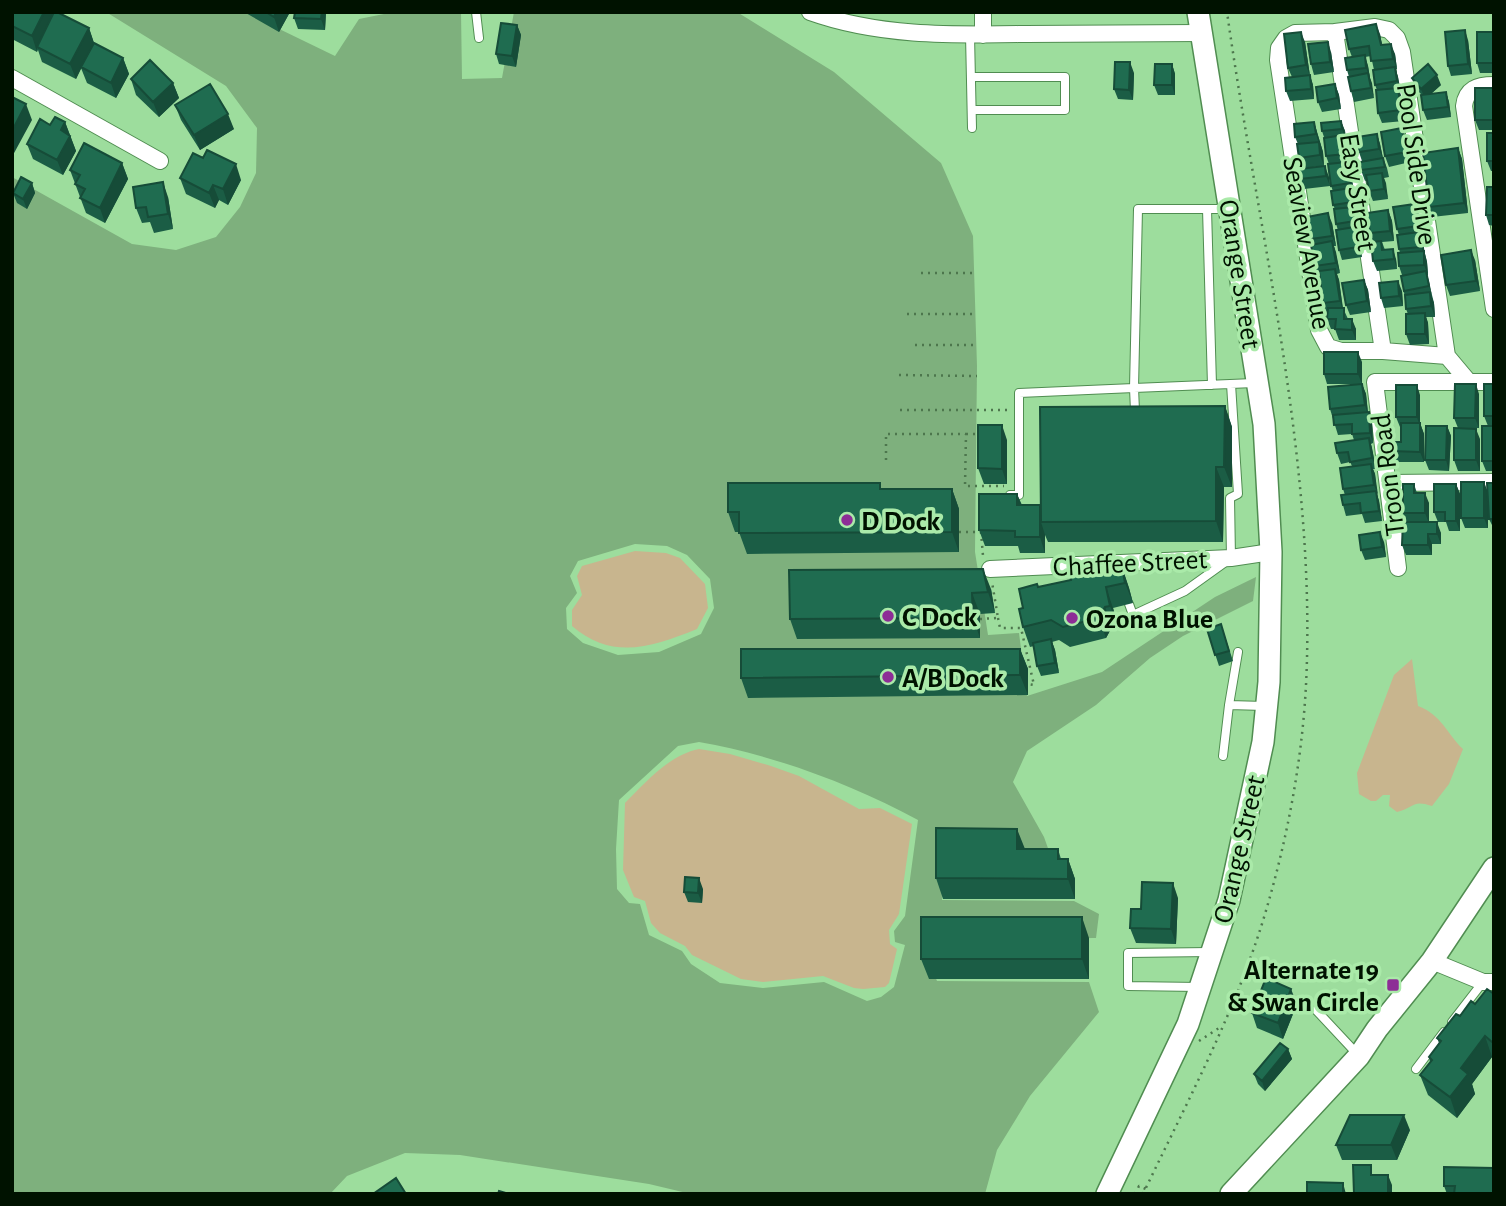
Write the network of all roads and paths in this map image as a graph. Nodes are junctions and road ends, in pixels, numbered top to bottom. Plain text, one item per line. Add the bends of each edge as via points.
1 (476, 12) edge
2 (810, 12) edge
3 (982, 12) edge
4 (1200, 22) edge
5 (1335, 32) junction
6 (977, 35) junction
7 (479, 38) dead end
8 (971, 77) junction
9 (12, 78) edge
10 (1494, 85) edge
11 (972, 110) junction
12 (972, 128) dead end
13 (160, 161) dead end
14 (1476, 186) junction
15 (1494, 186) edge
16 (1207, 209) junction
17 (1231, 209) junction
18 (921, 274) dead end
19 (974, 274) dead end
20 (1492, 284) edge
21 (1494, 309) edge
22 (907, 314) dead end
23 (975, 314) dead end
24 (915, 345) dead end
25 (976, 345) dead end
26 (1383, 351) junction
27 (1447, 356) junction
28 (899, 375) dead end
29 (977, 376) dead end
30 (1468, 382) junction
31 (1494, 382) edge
32 (1257, 383) junction
33 (1212, 384) junction
34 (1231, 384) junction
35 (1134, 388) junction
36 (1218, 408) edge
37 (1232, 408) junction
38 (900, 410) dead end
39 (1019, 410) junction
40 (1149, 410) edge
41 (966, 435) junction
42 (979, 435) edge
43 (886, 460) dead end
44 (1494, 482) edge
45 (1389, 483) junction
46 (1019, 485) junction
47 (996, 495) edge
48 (959, 532) dead end
49 (981, 532) edge
50 (1271, 552) junction
51 (1231, 558) junction
52 (1398, 568) dead end
53 (990, 569) dead end
54 (1129, 604) dead end
55 (998, 618) dead end
56 (1238, 652) dead end
57 (1028, 684) dead end
58 (1229, 705) junction
59 (1267, 706) junction
60 (1223, 756) dead end
61 (1494, 868) edge
62 (1213, 951) junction
63 (1432, 961) junction
64 (1488, 982) edge
65 (1201, 987) junction
66 (1316, 1010) dead end
67 (1215, 1043) dead end
68 (1359, 1056) junction
69 (1416, 1069) dead end
70 (1146, 1189) junction
71 (1107, 1194) edge
72 (1135, 1194) edge
73 (1143, 1194) edge
74 (1231, 1194) edge

1 - 7 lane
2 - 6 street via 885,31
3 - 6 street
4 - 6 street
4 - 17 street, Orange Street
5 - 26 street, Easy Street
5 - 26 street, Seaview Avenue via 1295,33 1279,48 1302,222 1323,341 1341,351
5 - 27 street, Pool Side Drive via 1375,27 1389,30 1402,52
6 - 8 lane
8 - 11 lane
8 - 11 lane via 1065,77 1065,110
9 - 13 street
10 - 14 street via 1471,89 1465,96
11 - 12 lane
14 - 15 street
14 - 20 street
16 - 17 lane
16 - 33 lane
16 - 35 lane via 1138,209
17 - 32 street, Orange Street
18 - 19 path
20 - 21 street
22 - 23 path
24 - 25 path
26 - 27 street, Seaview Avenue
27 - 30 street
28 - 29 path
30 - 31 street
30 - 45 street, Troon Road via 1375,382
32 - 34 lane
32 - 50 street, Orange Street via 1265,436
33 - 34 lane
33 - 35 lane
34 - 37 lane
35 - 39 lane via 1019,393
35 - 40 lane via 1135,411
36 - 37 lane
37 - 51 lane via 1238,494 1230,498
38 - 39 path
39 - 46 lane
41 - 42 path
41 - 43 path via 886,435
41 - 46 path via 965,486
44 - 45 street
45 - 52 street, Troon Road
46 - 47 lane via 1019,495
48 - 49 path
50 - 51 street, Chaffee Street
50 - 59 street, Orange Street
51 - 53 street, Chaffee Street via 1121,569
51 - 54 lane via 1185,591 1133,615
55 - 57 path via 1000,628 1021,628 1034,684
56 - 58 lane
58 - 59 lane
58 - 60 lane
59 - 62 street, Orange Street via 1252,800
61 - 63 street
62 - 65 street, Orange Street
62 - 65 lane via 1128,953 1128,986
63 - 64 street
63 - 68 street
64 - 69 lane
65 - 71 street, Orange Street
66 - 68 lane
67 - 70 path
68 - 74 street
70 - 72 path via 1139,1186
70 - 73 path

